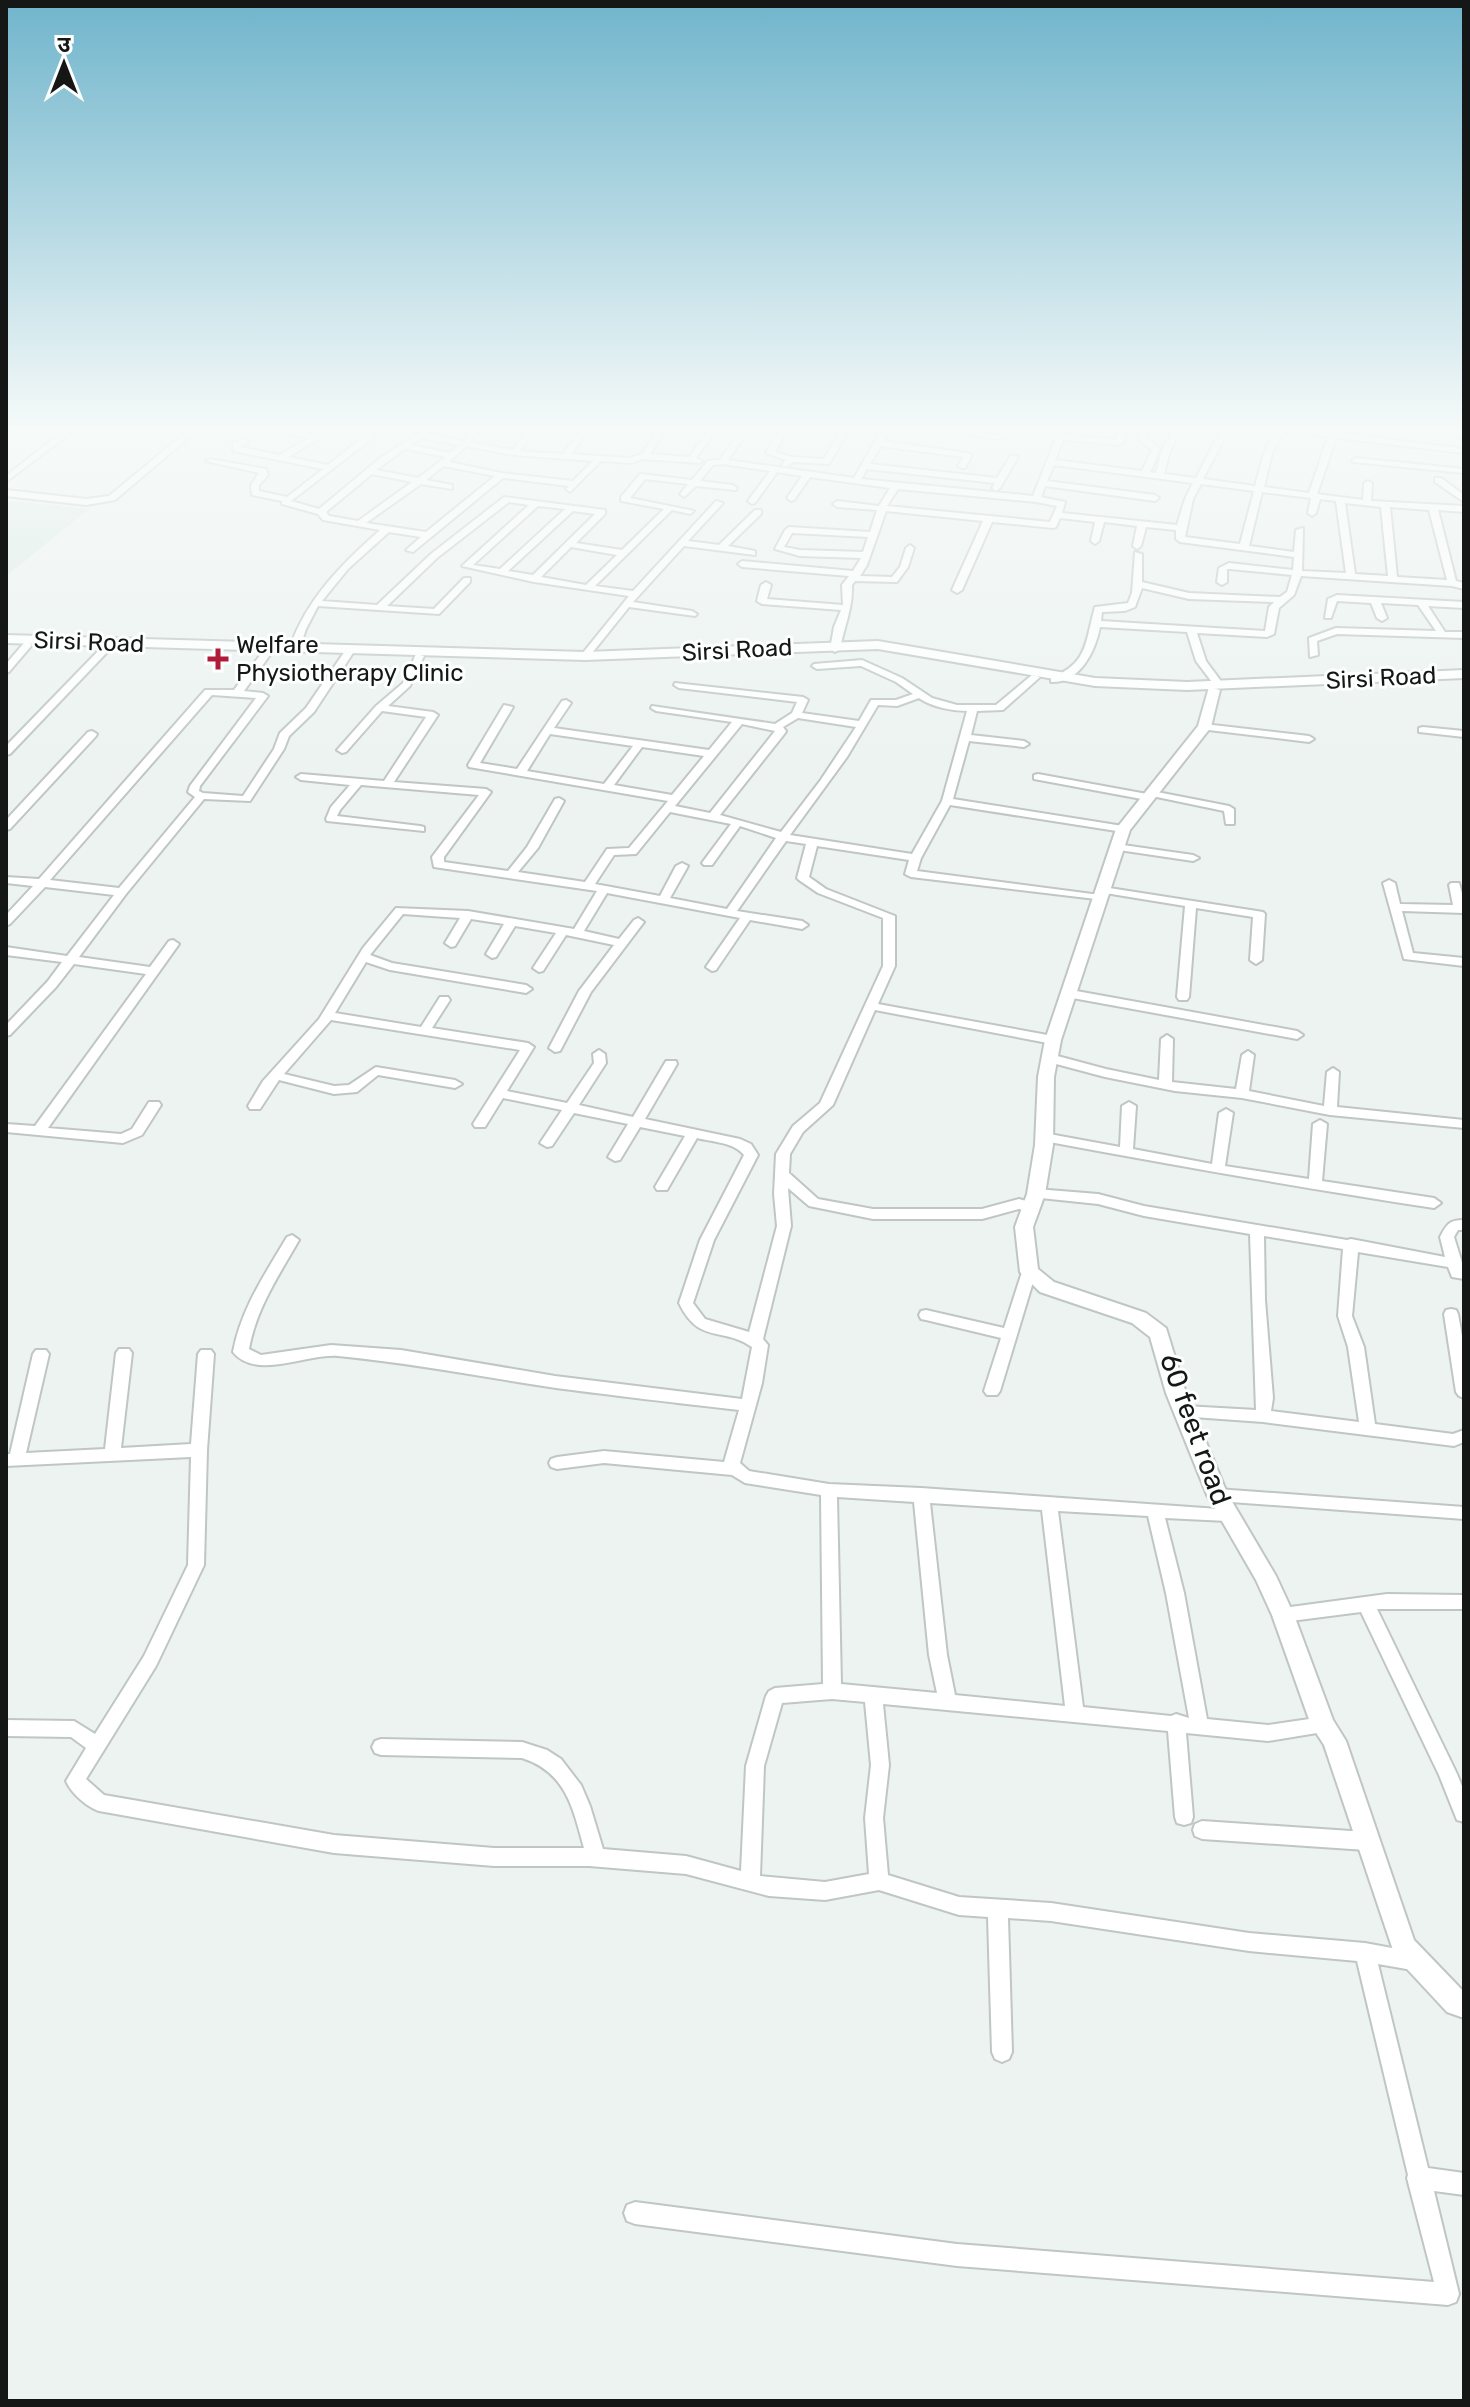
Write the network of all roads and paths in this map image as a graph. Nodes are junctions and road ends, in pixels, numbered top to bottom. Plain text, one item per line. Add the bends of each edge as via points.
1 (375, 540) edge
2 (421, 540) edge
3 (482, 540) edge
4 (536, 540) edge
5 (573, 540) edge
6 (636, 540) edge
7 (684, 540) edge
8 (729, 540) edge
9 (784, 540) edge
10 (871, 540) edge
11 (979, 540) edge
12 (1140, 540) edge
13 (1180, 540) edge
14 (1191, 540) edge
15 (1246, 540) edge
16 (1300, 540) edge
17 (1346, 540) edge
18 (1389, 540) edge
19 (1441, 540) edge
20 (452, 542) joint
21 (681, 543) junction
22 (569, 544) junction
23 (473, 546) junction
24 (1244, 547) junction
25 (721, 548) junction
26 (910, 548) dead end
27 (779, 549) junction
28 (410, 550) dead end
29 (623, 553) junction
30 (752, 553) dead end
31 (1176, 553) dead end
32 (866, 555) junction
33 (1299, 555) junction
34 (742, 564) dead end
35 (770, 567) junction
36 (501, 573) junction
37 (1297, 573) junction
38 (856, 576) junction
39 (1351, 577) junction
40 (534, 579) junction
41 (1393, 579) junction
42 (467, 580) dead end
43 (1222, 582) dead end
44 (1452, 583) junction
45 (1137, 584) junction
46 (1464, 584) edge
47 (766, 585) dead end
48 (588, 588) junction
49 (957, 590) dead end
50 (635, 594) junction
51 (1282, 600) junction
52 (1375, 600) junction
53 (315, 603) junction
54 (1421, 603) junction
55 (626, 604) junction
56 (1464, 605) edge
57 (379, 608) junction
58 (846, 608) junction
59 (436, 612) junction
60 (692, 614) dead end
61 (1328, 616) dead end
62 (1382, 618) dead end
63 (1098, 624) junction
64 (430, 626) dead end
65 (1191, 630) junction
66 (1443, 635) junction
67 (1464, 635) edge
68 (6, 642) edge
69 (27, 645) junction
70 (107, 647) junction
71 (295, 647) junction
72 (842, 651) junction
73 (267, 652) junction
74 (348, 653) junction
75 (1313, 655) dead end
76 (419, 656) junction
77 (585, 656) junction
78 (817, 666) dead end
79 (6, 670) edge
80 (1464, 676) edge
81 (1035, 677) junction
82 (1061, 678) junction
83 (679, 685) dead end
84 (1216, 687) junction
85 (237, 693) junction
86 (919, 695) junction
87 (566, 703) dead end
88 (508, 707) dead end
89 (380, 708) junction
90 (656, 708) dead end
91 (973, 708) junction
92 (796, 715) junction
93 (739, 720) junction
94 (863, 725) junction
95 (777, 727) junction
96 (1204, 727) junction
97 (547, 730) junction
98 (1423, 730) dead end
99 (92, 734) dead end
100 (1464, 734) edge
101 (965, 737) junction
102 (1309, 739) dead end
103 (640, 743) junction
104 (1024, 744) dead end
105 (342, 750) dead end
106 (6, 752) edge
107 (713, 754) junction
108 (521, 772) junction
109 (301, 777) dead end
110 (1038, 777) dead end
111 (358, 782) junction
112 (388, 783) junction
113 (607, 787) junction
114 (1149, 794) junction
115 (201, 796) junction
116 (559, 801) dead end
117 (947, 801) junction
118 (672, 804) junction
119 (712, 818) junction
120 (738, 822) junction
121 (1230, 822) dead end
122 (6, 827) edge
123 (420, 829) dead end
124 (784, 837) junction
125 (1120, 838) junction
126 (812, 842) junction
127 (915, 858) junction
128 (1193, 858) dead end
129 (708, 863) dead end
130 (682, 866) dead end
131 (510, 875) junction
132 (6, 880) edge
133 (42, 883) junction
134 (1389, 883) dead end
135 (1455, 885) dead end
136 (588, 886) junction
137 (604, 889) junction
138 (122, 892) junction
139 (1102, 894) junction
140 (664, 899) junction
141 (1191, 904) junction
142 (1395, 907) junction
143 (1462, 909) edge
144 (730, 913) junction
145 (468, 915) junction
146 (747, 916) junction
147 (512, 921) junction
148 (6, 922) edge
149 (638, 922) dead end
150 (802, 925) dead end
151 (570, 932) junction
152 (451, 943) dead end
153 (623, 943) junction
154 (173, 944) dead end
155 (6, 951) edge
156 (492, 954) dead end
157 (363, 957) junction
158 (71, 959) junction
159 (1256, 960) dead end
160 (1464, 962) edge
161 (712, 967) dead end
162 (539, 968) dead end
163 (154, 971) junction
164 (526, 989) dead end
165 (1071, 994) junction
166 (1183, 997) dead end
167 (444, 1000) dead end
168 (871, 1006) junction
169 (327, 1016) junction
170 (424, 1031) junction
171 (6, 1032) edge
172 (1297, 1035) dead end
173 (1167, 1039) dead end
174 (555, 1048) dead end
175 (1052, 1049) junction
176 (599, 1054) dead end
177 (1248, 1055) dead end
178 (671, 1064) dead end
179 (1333, 1072) dead end
180 (278, 1076) junction
181 (455, 1084) dead end
182 (1165, 1085) junction
183 (499, 1093) junction
184 (1242, 1094) junction
185 (154, 1105) dead end
186 (255, 1106) dead end
187 (1129, 1106) dead end
188 (570, 1108) junction
189 (1330, 1111) junction
190 (1226, 1113) dead end
191 (635, 1121) junction
192 (480, 1124) dead end
193 (1320, 1124) dead end
194 (1464, 1124) edge
195 (6, 1128) edge
196 (39, 1131) junction
197 (693, 1133) junction
198 (1044, 1137) junction
199 (547, 1143) dead end
200 (1126, 1154) junction
201 (615, 1157) dead end
202 (1218, 1169) junction
203 (781, 1174) junction
204 (1315, 1186) junction
205 (662, 1187) dead end
206 (1034, 1200) junction
207 (1434, 1203) dead end
208 (1464, 1225) edge
209 (1257, 1229) junction
210 (292, 1240) dead end
211 (1351, 1244) junction
212 (1459, 1269) edge
213 (1029, 1272) junction
214 (1451, 1314) dead end
215 (926, 1315) dead end
216 (1009, 1334) junction
217 (755, 1340) junction
218 (124, 1353) dead end
219 (41, 1354) dead end
220 (206, 1354) dead end
221 (992, 1391) dead end
222 (1464, 1392) edge
223 (745, 1405) junction
224 (1185, 1412) junction
225 (1263, 1416) junction
226 (1368, 1428) junction
227 (1464, 1436) edge
228 (199, 1450) junction
229 (113, 1452) junction
230 (12, 1459) edge
231 (557, 1463) dead end
232 (735, 1469) junction
233 (829, 1490) junction
234 (921, 1494) junction
235 (1217, 1495) junction
236 (1049, 1503) junction
237 (1155, 1512) junction
238 (1464, 1513) edge
239 (1227, 1515) junction
240 (1464, 1602) edge
241 (1365, 1603) junction
242 (1283, 1615) junction
243 (832, 1691) junction
244 (873, 1696) junction
245 (947, 1700) junction
246 (1075, 1715) junction
247 (1176, 1722) junction
248 (1199, 1725) junction
249 (1323, 1725) junction
250 (6, 1728) edge
251 (96, 1745) junction
252 (381, 1747) dead end
253 (1464, 1814) edge
254 (1184, 1817) dead end
255 (1202, 1830) dead end
256 (1366, 1841) junction
257 (596, 1858) junction
258 (750, 1880) junction
259 (879, 1881) junction
260 (998, 1908) junction
261 (1365, 1952) junction
262 (1413, 1960) junction
263 (1460, 2004) edge
264 (1002, 2052) dead end
265 (1418, 2178) junction
266 (1464, 2184) edge
267 (635, 2213) dead end

1 - 53 street
2 - 28 street
3 - 23 street
4 - 36 street
5 - 22 street
6 - 29 street
7 - 21 street
8 - 25 street
9 - 27 street
10 - 32 street
11 - 49 street
12 - 45 street
13 - 31 street
14 - 24 street
15 - 24 street
16 - 33 street
17 - 39 street
18 - 41 street
19 - 44 street
20 - 23 street
20 - 57 street
21 - 25 street
21 - 50 street
22 - 29 street
22 - 40 street
23 - 36 street via 466,566
24 - 33 street
25 - 30 street
26 - 38 street via 894,580
27 - 32 street
27 - 35 street
29 - 48 street
32 - 38 street
33 - 37 street
34 - 35 street
35 - 38 street
36 - 40 street
37 - 39 street
37 - 43 street via 1225,566
37 - 51 street via 1294,588
38 - 58 street via 847,585
39 - 41 street
40 - 48 street
41 - 44 street
42 - 59 street
44 - 46 street
45 - 51 street via 1189,596
45 - 63 street via 1130,607 1098,609
47 - 58 street via 762,601
48 - 50 street
50 - 55 street
51 - 65 street via 1274,607 1267,634
52 - 54 street
52 - 61 street via 1333,599
52 - 62 street
53 - 57 street
53 - 71 street via 300,626
54 - 56 street
54 - 66 street
55 - 60 street
55 - 77 street
57 - 59 street
58 - 72 street
59 - 64 street
63 - 65 street
63 - 82 street via 1085,661
65 - 84 street
66 - 67 street
66 - 75 street via 1336,631 1312,640
68 - 69 main road, Sirsi Road
68 - 71 main road, Sirsi Road
69 - 70 main road, Sirsi Road
69 - 79 street
70 - 73 main road, Sirsi Road
70 - 106 street
71 - 77 main road, Sirsi Road
72 - 76 main road, Sirsi Road via 614,660
72 - 77 main road, Sirsi Road
72 - 78 street
72 - 81 main road, Sirsi Road via 927,657
72 - 82 main road, Sirsi Road via 878,645 928,651
72 - 86 street
73 - 74 main road, Sirsi Road
73 - 85 street
74 - 76 main road, Sirsi Road
74 - 115 street via 310,710 284,735 246,799
76 - 89 street via 407,684
80 - 84 main road, Sirsi Road
81 - 82 main road, Sirsi Road
81 - 91 street via 999,708
82 - 84 main road, Sirsi Road
83 - 92 street via 803,700
84 - 96 street
85 - 115 street via 263,696 195,786 193,792
85 - 133 street via 209,692
86 - 91 street
86 - 94 street via 897,703 875,702
87 - 97 street
88 - 108 street via 473,765
89 - 105 street
89 - 112 street via 433,715
90 - 93 street
91 - 101 street
92 - 94 street
92 - 95 street
93 - 95 street
93 - 107 street
94 - 124 street
95 - 119 street via 781,731
96 - 102 street
96 - 114 street
97 - 103 street
97 - 108 street
98 - 100 street
99 - 122 street
101 - 104 street
101 - 117 street
103 - 107 street
103 - 113 street
107 - 118 street
108 - 113 street
109 - 111 street
110 - 114 street
111 - 112 street
111 - 123 street via 331,819
112 - 131 street via 486,792 438,857 438,865
113 - 118 street
114 - 121 street via 1229,809
114 - 125 street
115 - 138 street
116 - 131 street
117 - 125 street
117 - 127 street
118 - 119 street
118 - 136 street via 632,852 611,851
119 - 120 street
120 - 124 street
120 - 129 street
124 - 126 street
124 - 144 street
125 - 128 street
125 - 139 street
126 - 127 street
126 - 168 street via 803,878 822,891 889,916 889,966
127 - 139 street via 911,874
130 - 140 street
131 - 136 street
132 - 133 street
133 - 138 street
133 - 148 street
134 - 142 street
135 - 143 street
136 - 137 street
137 - 140 street
137 - 151 street
138 - 158 street
139 - 141 street
139 - 165 street
140 - 144 street
141 - 159 street via 1259,914
141 - 166 street
142 - 143 street
142 - 160 street via 1408,956
144 - 146 street
145 - 147 street
145 - 152 street
145 - 157 street via 400,910
146 - 150 street
146 - 161 street
147 - 151 street
147 - 156 street
149 - 153 street
151 - 153 street
151 - 162 street
153 - 174 street via 585,991
154 - 163 street
155 - 158 street
157 - 164 street
157 - 169 street
158 - 163 street
158 - 171 street
163 - 196 street
165 - 172 street
165 - 175 street
167 - 170 street
168 - 175 street
168 - 203 street via 826,1105 798,1129 783,1154
169 - 170 street
169 - 180 street
170 - 183 street via 528,1047
173 - 182 street
175 - 182 street
175 - 198 street
176 - 188 street via 600,1063
177 - 184 street
178 - 191 street
179 - 189 street
180 - 181 street via 334,1090 352,1089 376,1071
180 - 186 street
182 - 184 street
183 - 188 street
183 - 192 street
184 - 189 street
185 - 196 street via 137,1132 123,1139
187 - 200 street
188 - 191 street
188 - 199 street
189 - 194 street
190 - 202 street
191 - 197 street
191 - 201 street
193 - 204 street
195 - 196 street
197 - 205 street
197 - 217 street via 735,1142 751,1155 707,1240 686,1303 701,1325
198 - 200 street
198 - 206 street
200 - 202 street
202 - 204 street
203 - 206 street via 814,1203 873,1214 982,1214
203 - 217 street via 784,1226
204 - 207 street
206 - 209 street via 1098,1199
206 - 213 street via 1024,1227
208 - 212 street via 1453,1225 1447,1237
209 - 211 street
209 - 225 street
210 - 223 street via 242,1336 241,1352 259,1361 331,1350
211 - 212 street
211 - 226 street via 1345,1316 1356,1347
213 - 216 street
213 - 224 street, 60 feet road via 1047,1287 1139,1318 1159,1333
214 - 222 street
215 - 216 street
216 - 221 street
217 - 223 street via 762,1351
218 - 229 street
219 - 230 street
220 - 228 street
223 - 232 street via 731,1465
224 - 225 street
224 - 235 street, 60 feet road
225 - 226 street
226 - 227 street via 1454,1440
228 - 229 street
228 - 251 street via 196,1565 150,1661
229 - 230 street
231 - 232 street via 604,1457
232 - 233 street via 745,1477
233 - 234 street
233 - 243 street
234 - 236 street
234 - 245 street
235 - 238 street
235 - 239 street, 60 feet road
236 - 237 street
236 - 246 street
237 - 239 street
237 - 248 street
239 - 242 street, 60 feet road
240 - 241 street
241 - 242 street
241 - 253 street
242 - 249 street, 60 feet road
243 - 244 street
243 - 258 street via 775,1696 755,1766
244 - 245 street
244 - 259 street via 880,1765 874,1818
245 - 246 street
246 - 247 street
247 - 248 street
247 - 254 street
248 - 249 street via 1268,1733
249 - 256 street, 60 feet road via 1334,1741
250 - 251 street via 74,1729
251 - 257 street via 75,1781 99,1803 334,1844 494,1857
252 - 257 street via 541,1754 564,1774 578,1796
255 - 256 street
256 - 262 street, 60 feet road
257 - 258 street via 686,1865
258 - 259 street via 769,1887 825,1891
259 - 260 street via 959,1906
260 - 261 street
260 - 264 street
261 - 262 street
261 - 265 street
262 - 263 street, 60 feet road
265 - 266 street
265 - 267 street via 1448,2294 957,2255

